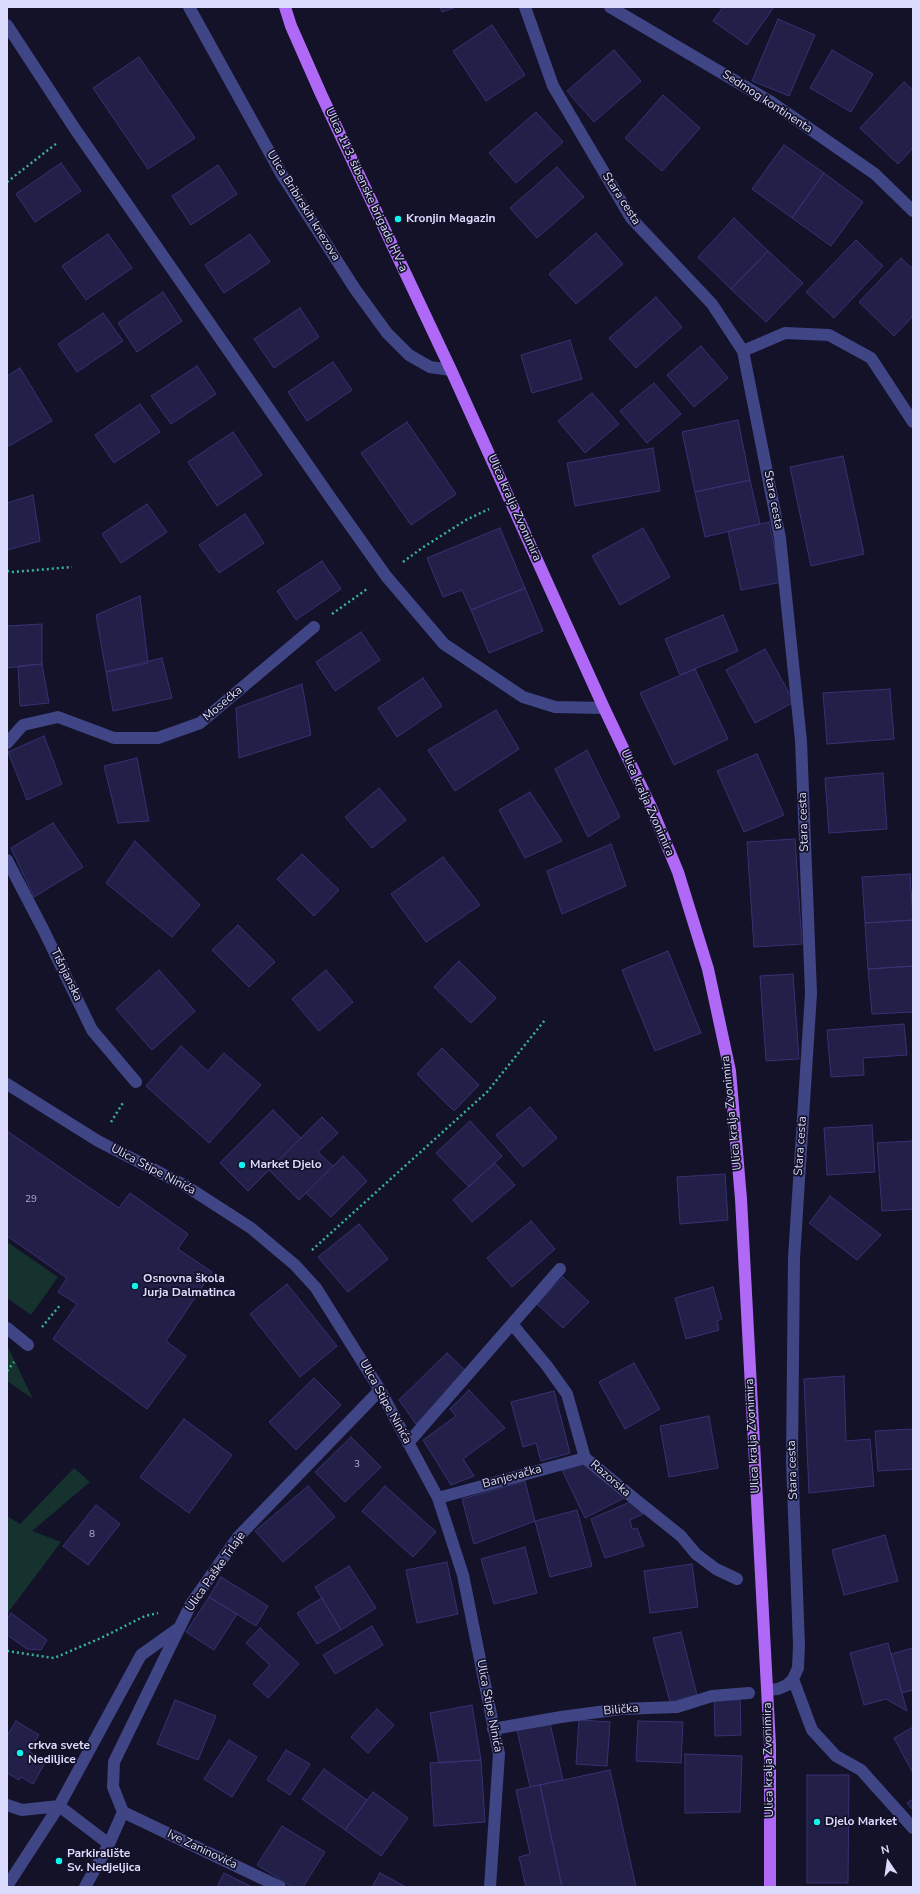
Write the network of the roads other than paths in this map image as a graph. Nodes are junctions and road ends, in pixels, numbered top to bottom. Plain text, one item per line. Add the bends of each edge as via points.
1 (189, 7) edge
2 (286, 7) edge
3 (525, 7) edge
4 (610, 7) edge
5 (7, 25) edge
6 (913, 211) edge
7 (743, 351) junction
8 (451, 370) junction
9 (913, 422) edge
10 (314, 627) road end
11 (604, 708) junction
12 (7, 744) edge
13 (7, 860) edge
14 (136, 1082) road end
15 (7, 1084) edge
16 (560, 1269) dead end
17 (512, 1324) junction
18 (7, 1328) edge
19 (28, 1345) dead end
20 (380, 1390) junction
21 (408, 1443) junction
22 (585, 1458) junction
23 (438, 1498) junction
24 (737, 1579) dead end
25 (182, 1626) junction
26 (793, 1679) junction
27 (767, 1690) junction
28 (749, 1693) dead end
29 (494, 1729) junction
30 (7, 1805) edge
31 (59, 1806) junction
32 (123, 1812) junction
33 (913, 1828) edge
34 (109, 1844) junction
35 (7, 1886) edge
36 (86, 1887) edge
37 (280, 1887) edge
38 (490, 1887) edge
39 (770, 1887) edge

1 - 8 street, Ulica Bribirskih knezova via 282,175 355,289 387,333 409,355 430,367
2 - 8 main road, Ulica 113. šibenske brigade HV-a via 291,26 321,94
3 - 7 street, Stara cesta via 553,86 631,218 712,304
4 - 6 street, Sedmog kontinenta via 771,102 874,174
5 - 11 street via 75,130 386,576 444,644 523,698 555,707
7 - 9 street via 785,333 829,335 871,358
7 - 26 street, Stara cesta via 780,538 801,741 811,993 794,1258 792,1461 799,1645 798,1668
8 - 11 main road, Ulica kralja Zvonimira
10 - 12 street, Mosećka via 200,723 158,738 114,738 58,717 24,725
11 - 27 main road, Ulica kralja Zvonimira via 651,807 678,872 708,969 730,1071 741,1199
13 - 14 street, Tišnjanska via 92,1030
15 - 20 street, Ulica Stipe Ninića via 98,1141 186,1186 250,1228 295,1265 316,1288
16 - 17 street
17 - 21 street
17 - 22 street, Razorska via 567,1394
18 - 19 street
20 - 21 street, Ulica Stipe Ninića
20 - 25 street, Ulica Paške Trlaje via 238,1537 191,1604
21 - 23 street, Ulica Stipe Ninića
22 - 23 street, Banjevačka
22 - 24 street, Razorska via 681,1536 696,1554 716,1569
23 - 29 street, Ulica Stipe Ninića via 463,1576
25 - 31 street via 141,1655
25 - 32 street, Ulica Paške Trlaje via 114,1762 113,1787
26 - 27 street via 778,1690
26 - 33 street via 812,1730 836,1756 862,1770
27 - 39 main road, Ulica kralja Zvonimira via 770,1745
28 - 29 street, Bilička via 712,1696 677,1707 621,1709
29 - 38 street, Ulica Stipe Ninića via 499,1754
30 - 31 street via 22,1810
31 - 34 street
31 - 35 street
32 - 34 street
32 - 37 street, Ive Zaninovića
34 - 36 street

